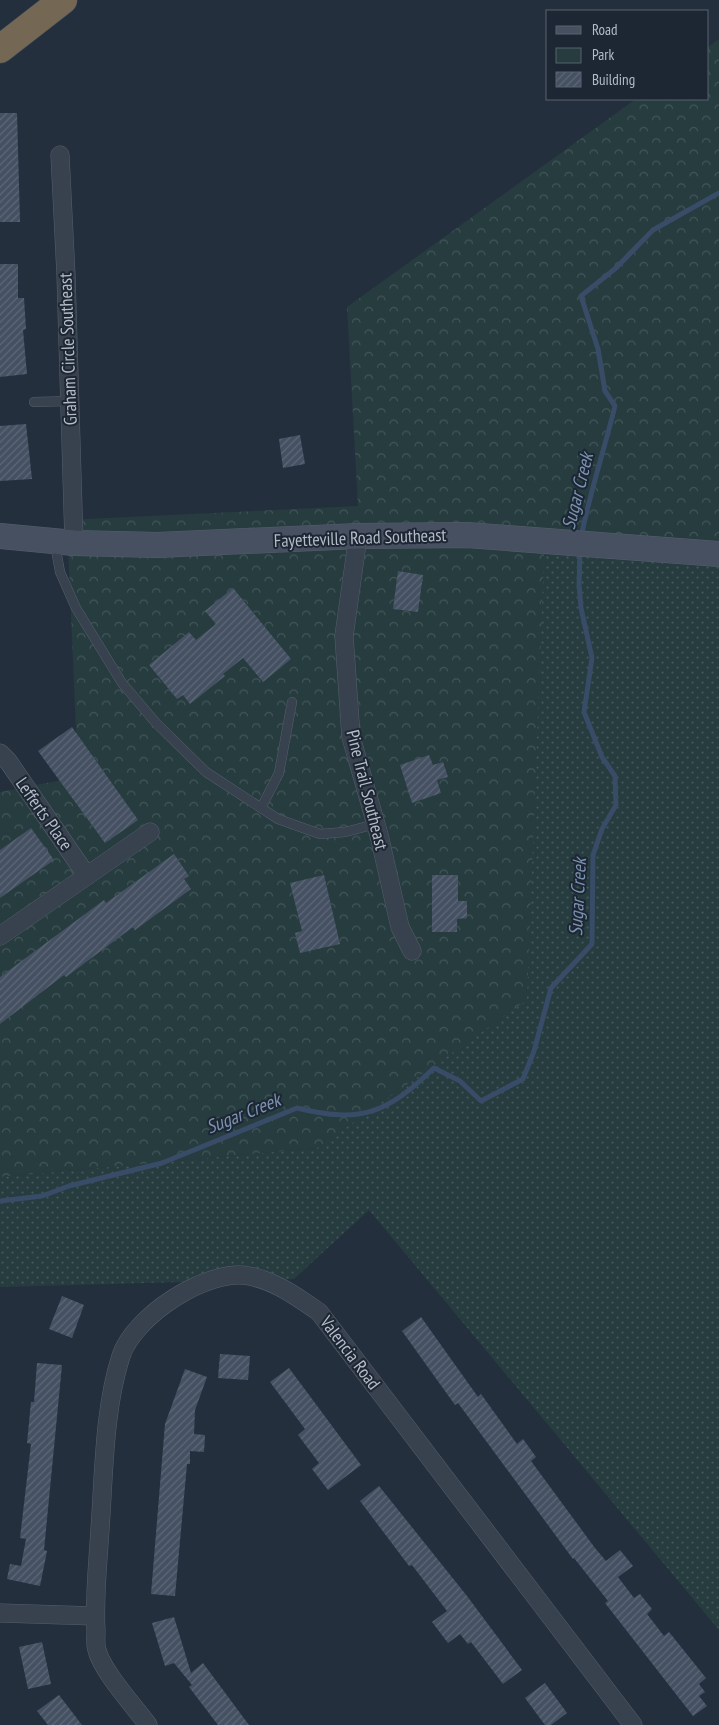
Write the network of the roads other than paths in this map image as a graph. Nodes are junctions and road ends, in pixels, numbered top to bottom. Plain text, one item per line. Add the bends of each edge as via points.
1 (63, 0) edge
2 (0, 48) edge
3 (60, 155) dead end
4 (70, 401) junction
5 (34, 402) dead end
6 (0, 536) edge
7 (358, 536) junction
8 (64, 542) junction
9 (719, 554) edge
10 (292, 702) dead end
11 (0, 753) edge
12 (261, 808) junction
13 (376, 824) junction
14 (150, 832) dead end
15 (87, 876) junction
16 (0, 936) edge
17 (412, 951) dead end
18 (0, 1613) edge
19 (95, 1616) junction
20 (148, 1725) edge
21 (632, 1725) edge

1 - 2 highway
3 - 4 street, Graham Circle Southeast
4 - 5 lane
4 - 8 street, Graham Circle Southeast
6 - 8 street, Fayetteville Road Southeast
7 - 8 street, Fayetteville Road Southeast via 158,545
7 - 9 street, Fayetteville Road Southeast via 468,535
7 - 13 street, Pine Trail Southeast via 344,636 350,737
8 - 12 lane via 60,572 76,608 122,683 156,723 206,772
10 - 12 lane via 279,773
11 - 15 street, Lefferts Place
12 - 13 lane via 278,819 320,834 346,832
13 - 17 street, Pine Trail Southeast via 400,927
14 - 15 street
15 - 16 street
18 - 19 street
19 - 20 street, Valencia Road via 97,1650 109,1673
19 - 21 street, Valencia Road via 110,1402 121,1354 134,1332 172,1299 221,1276 248,1275 284,1288 319,1312

